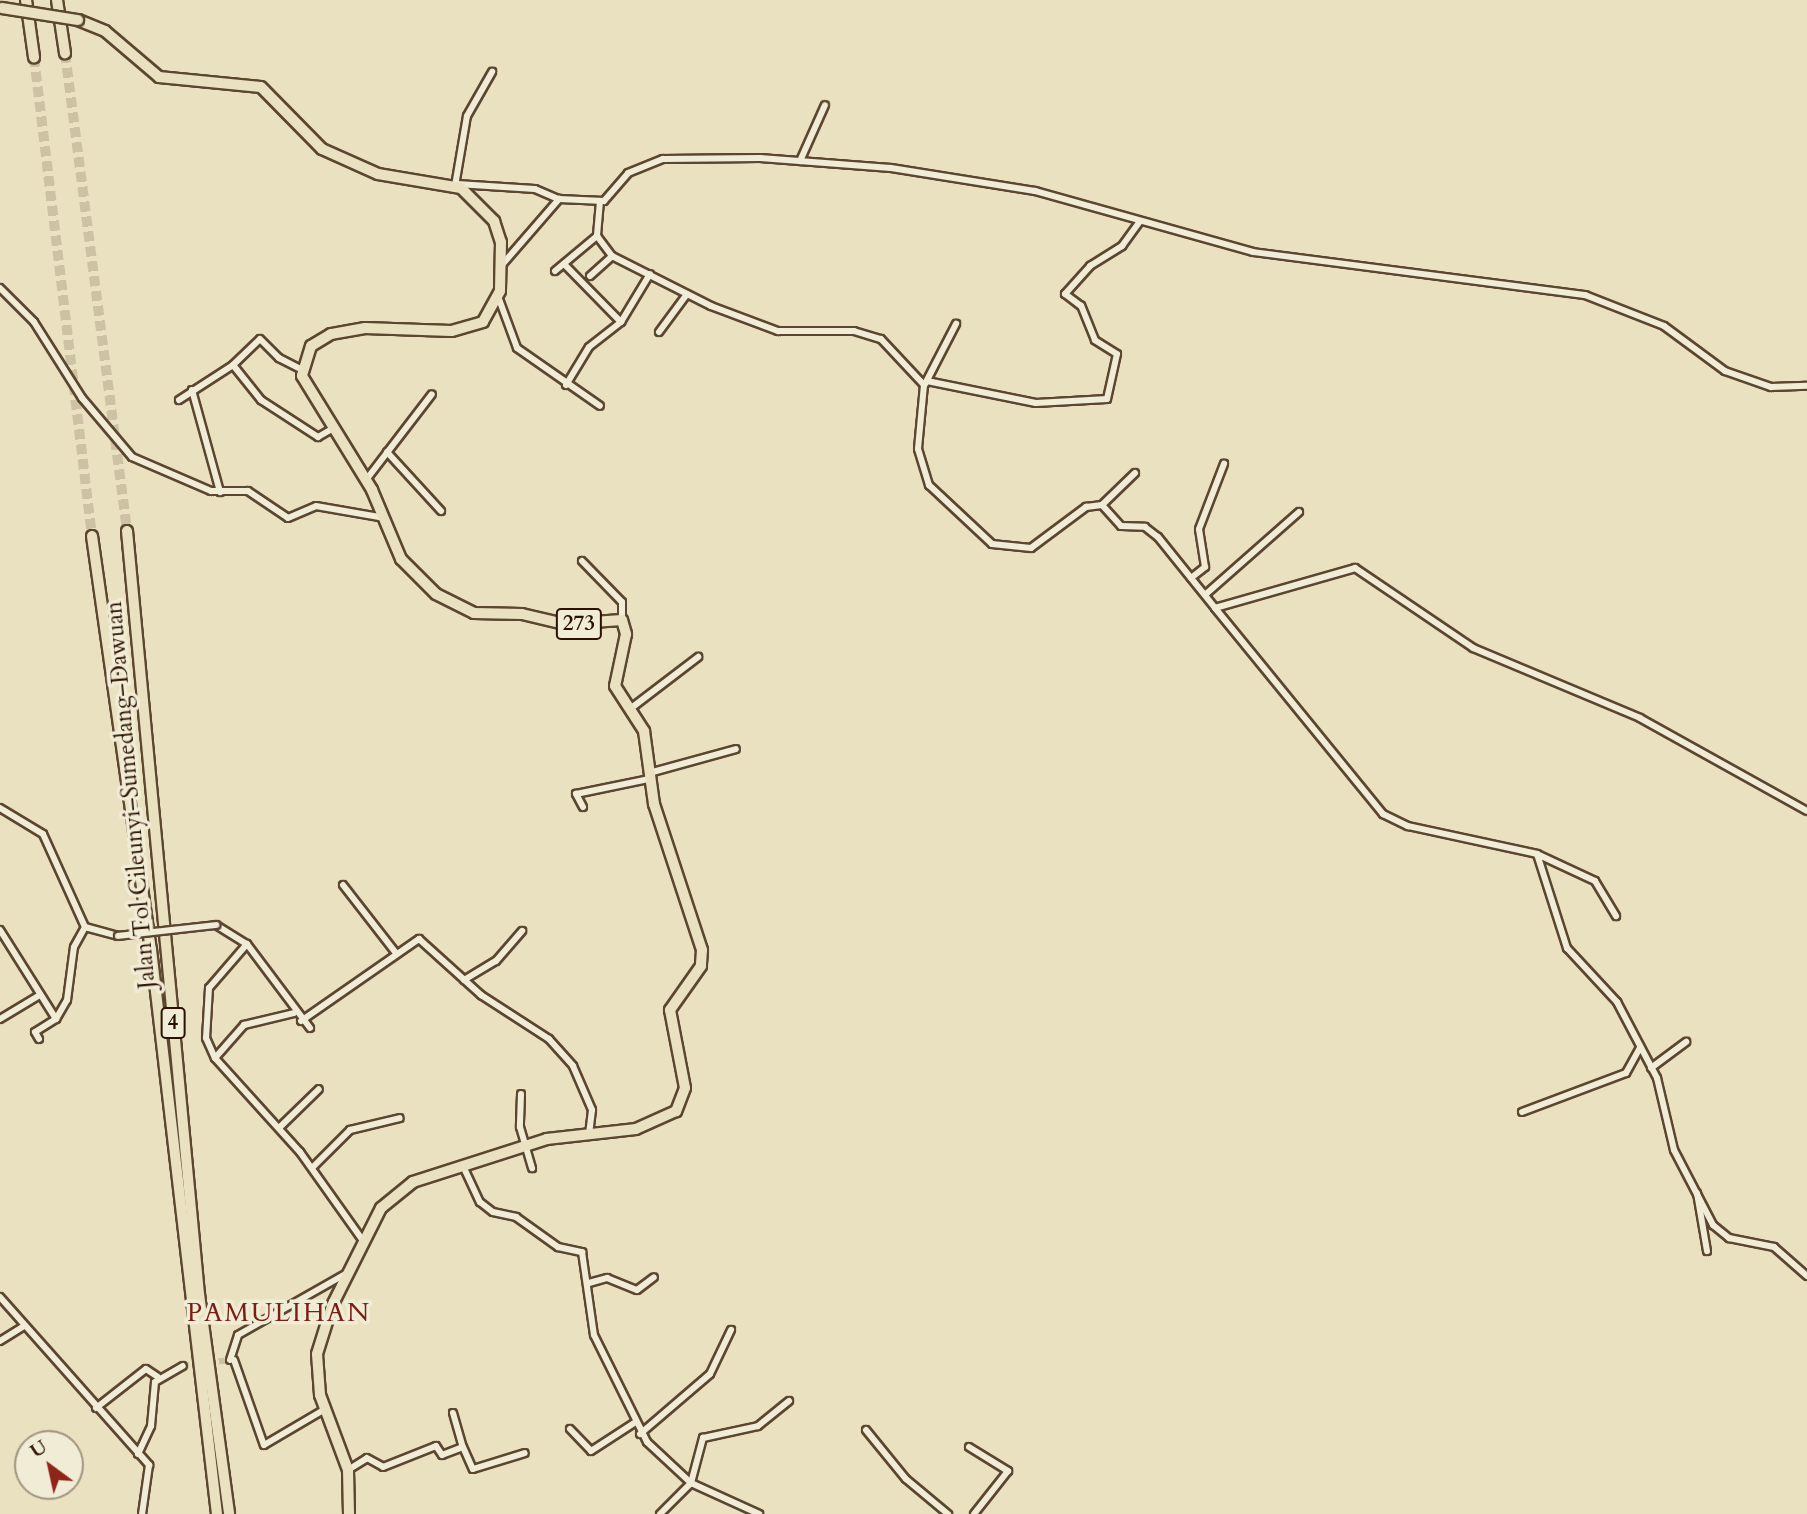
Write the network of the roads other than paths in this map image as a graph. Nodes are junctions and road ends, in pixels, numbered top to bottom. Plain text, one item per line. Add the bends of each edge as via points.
1 (26, 0) edge
2 (57, 0) edge
3 (1, 8) edge
4 (65, 53) tunnel mouth
5 (34, 57) tunnel mouth
6 (492, 72) dead end
7 (825, 105) dead end
8 (800, 161) junction
9 (455, 185) junction
10 (559, 198) junction
11 (600, 201) junction
12 (1139, 223) junction
13 (597, 236) junction
14 (612, 256) junction
15 (564, 264) junction
16 (501, 266) junction
17 (555, 271) dead end
18 (650, 274) junction
19 (590, 276) dead end
20 (0, 288) edge
21 (687, 294) junction
22 (499, 299) junction
23 (621, 322) junction
24 (956, 324) dead end
25 (659, 332) dead end
26 (233, 365) junction
27 (301, 369) junction
28 (926, 383) junction
29 (566, 385) junction
30 (1807, 386) edge
31 (192, 390) junction
32 (432, 394) dead end
33 (179, 400) dead end
34 (600, 406) dead end
35 (332, 429) junction
36 (387, 452) junction
37 (1224, 464) dead end
38 (1135, 473) dead end
39 (366, 480) junction
40 (220, 492) junction
41 (1102, 505) junction
42 (442, 511) dead end
43 (1299, 512) dead end
44 (385, 518) junction
45 (127, 531) tunnel mouth
46 (92, 536) tunnel mouth
47 (582, 561) dead end
48 (1191, 578) junction
49 (1206, 594) junction
50 (1214, 608) junction
51 (622, 620) junction
52 (698, 657) dead end
53 (630, 709) junction
54 (736, 750) dead end
55 (649, 776) junction
56 (583, 807) dead end
57 (0, 808) edge
58 (1807, 811) edge
59 (1537, 854) junction
60 (343, 885) dead end
61 (1616, 916) dead end
62 (85, 927) junction
63 (0, 930) edge
64 (522, 931) dead end
65 (247, 944) junction
66 (396, 953) junction
67 (464, 980) junction
68 (40, 995) junction
69 (294, 1013) junction
70 (0, 1019) edge
71 (55, 1019) junction
72 (301, 1021) junction
73 (310, 1028) dead end
74 (39, 1039) dead end
75 (1686, 1042) dead end
76 (1640, 1048) junction
77 (215, 1058) junction
78 (1651, 1068) junction
79 (319, 1089) dead end
80 (521, 1094) dead end
81 (1522, 1112) dead end
82 (400, 1118) dead end
83 (280, 1127) junction
84 (589, 1138) junction
85 (526, 1145) junction
86 (463, 1166) junction
87 (312, 1168) junction
88 (532, 1168) dead end
89 (1697, 1188) junction
90 (365, 1242) junction
91 (1707, 1251) dead end
92 (349, 1272) junction
93 (1807, 1276) edge
94 (654, 1277) dead end
95 (589, 1283) junction
96 (0, 1297) edge
97 (22, 1327) junction
98 (731, 1331) dead end
99 (0, 1341) edge
100 (183, 1366) tunnel mouth
101 (158, 1377) junction
102 (789, 1401) dead end
103 (96, 1408) junction
104 (325, 1409) junction
105 (453, 1413) dead end
106 (634, 1423) junction
107 (569, 1429) dead end
108 (866, 1430) dead end
109 (640, 1434) junction
110 (463, 1447) junction
111 (969, 1447) dead end
112 (526, 1453) dead end
113 (138, 1454) junction
114 (348, 1470) junction
115 (691, 1483) junction
116 (142, 1514) edge
117 (218, 1514) edge
118 (229, 1514) edge
119 (349, 1514) edge
120 (660, 1514) edge
121 (759, 1514) edge
122 (948, 1514) edge
123 (974, 1514) edge

1 - 5 highway
2 - 4 highway
3 - 9 main road, bridge via 78,20 105,31 159,77 261,87 307,139 352,164
6 - 9 street via 467,116
7 - 8 street
8 - 11 street via 675,156 628,173
8 - 12 street via 981,180
9 - 10 street via 535,189
9 - 16 main road via 498,226
10 - 11 street
10 - 16 street
11 - 13 street
12 - 28 street via 1120,248 1090,266 1065,294 1081,306 1098,343 1117,354 1107,399 1036,403
12 - 30 street via 1336,267 1585,295 1664,326 1725,371 1771,387
13 - 14 street
13 - 15 street
14 - 18 street
14 - 19 street
15 - 17 street
15 - 23 street
16 - 22 main road
18 - 21 street
18 - 23 street
20 - 40 street via 34,322 82,398 132,457
21 - 25 street
21 - 28 street via 759,327 873,336
22 - 27 main road via 483,322 468,329 331,334 312,346
22 - 29 street via 517,348
23 - 29 street via 589,347
24 - 28 street
26 - 27 street via 260,339 279,358
26 - 31 street
26 - 35 street via 261,400 318,437
27 - 35 main road, 273
28 - 41 street via 919,468 939,500 970,529 1015,551 1045,541 1086,507
29 - 34 street
31 - 33 street
31 - 40 street
32 - 36 street
35 - 39 main road, 273
36 - 39 street
36 - 42 street
37 - 48 street via 1199,529 1205,567
38 - 41 street
39 - 44 main road, 273
40 - 44 street via 248,491 288,518 316,506
41 - 48 street via 1121,526 1145,527
43 - 49 street
44 - 51 main road, 273 via 405,564 453,607 564,624
45 - 118 highway, Jalan Tol Cileunyi–Sumedang–Dawuan / 4 via 199,1294
46 - 117 highway, Jalan Tol Cileunyi–Sumedang–Dawuan / 4 via 151,949
47 - 51 street via 622,602
48 - 49 street
49 - 50 street
50 - 58 street via 1356,568 1473,648 1640,718
50 - 59 street via 1383,814 1408,826
51 - 53 main road, 273 via 626,634 614,680
52 - 53 street
53 - 55 main road, 273 via 644,731
54 - 55 street
55 - 56 street via 576,794
55 - 84 main road, 273 via 703,959 670,1010 685,1094 676,1111 654,1124
57 - 62 street via 43,834
59 - 61 street via 1595,881
59 - 76 street via 1567,948 1617,1002
60 - 66 street
62 - 65 street, bridge via 118,936 216,925
62 - 71 street via 74,947 67,1000
63 - 68 street
64 - 67 street via 496,961
65 - 69 street
65 - 77 street via 209,988 206,1038
66 - 67 street via 419,939
66 - 72 street
67 - 84 street via 550,1039 573,1066 592,1110
68 - 70 street
68 - 71 street
69 - 72 street
69 - 77 street via 244,1025
71 - 74 street via 35,1032
72 - 73 street
75 - 78 street
76 - 78 street
76 - 81 street via 1626,1073
77 - 83 street
78 - 89 street via 1674,1150
79 - 83 street
80 - 85 street
82 - 87 street via 349,1130
83 - 87 street
84 - 85 main road, 273
85 - 86 main road, 273
85 - 88 street
86 - 90 main road, 273 via 397,1191
86 - 95 street via 480,1202 493,1212 516,1217 558,1247 582,1252
87 - 90 street
89 - 91 street
89 - 93 street via 1717,1230 1774,1247
90 - 92 main road, 273
92 - 104 main road, 273 via 319,1341 317,1375
92 - 104 street via 238,1335 232,1360 264,1445
94 - 95 street via 637,1290 607,1278
95 - 106 street via 594,1335
96 - 97 street
97 - 99 street
97 - 103 street
98 - 109 street via 710,1374
100 - 101 street
101 - 103 street via 146,1369
101 - 113 street via 151,1426
102 - 115 street via 758,1426 704,1438
103 - 113 street
104 - 114 main road, 273
105 - 110 street
106 - 107 street via 592,1451
106 - 109 street
108 - 122 street via 906,1479
109 - 115 street
110 - 112 street via 473,1469
110 - 114 street via 442,1455 435,1446 383,1467 368,1458
111 - 123 street via 1008,1471
113 - 116 street via 150,1472
114 - 119 main road, 273
115 - 120 street
115 - 121 street

